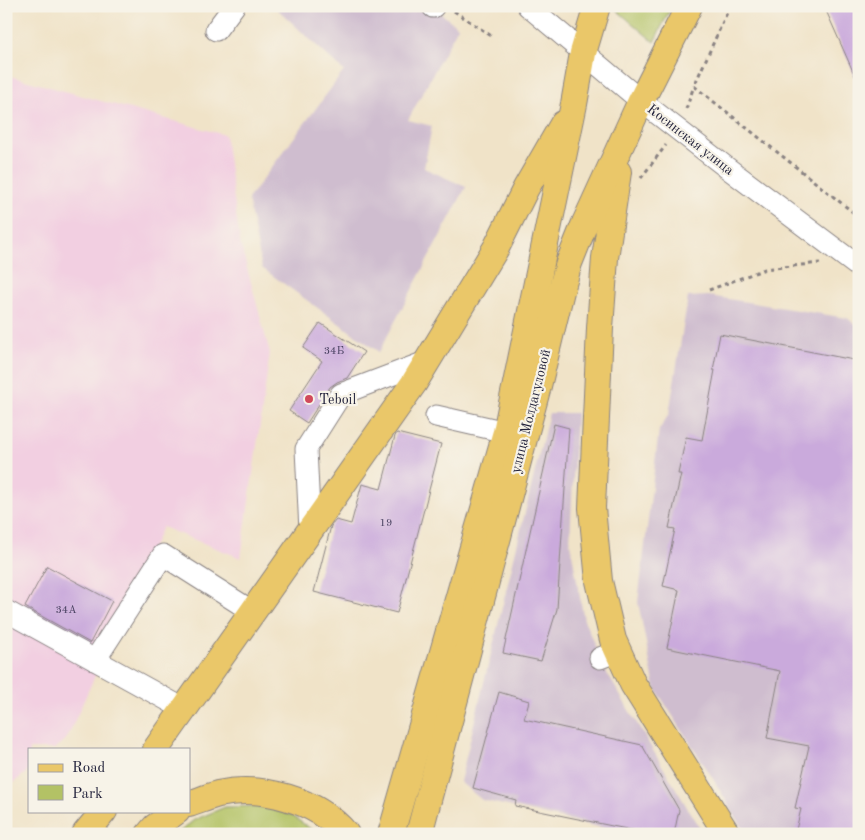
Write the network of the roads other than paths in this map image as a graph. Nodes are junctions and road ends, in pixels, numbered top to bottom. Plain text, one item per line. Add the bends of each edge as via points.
1 (234, 6) edge
2 (528, 6) edge
3 (597, 6) edge
4 (690, 6) edge
5 (216, 30) dead end
6 (583, 53) junction
7 (641, 101) junction
8 (574, 104) junction
9 (624, 139) junction
10 (854, 263) edge
11 (428, 361) junction
12 (436, 416) dead end
13 (506, 432) junction
14 (310, 531) junction
15 (6, 612) edge
16 (253, 612) junction
17 (95, 660) junction
18 (184, 709) junction
19 (157, 748) edge
20 (190, 804) edge
21 (103, 812) edge
22 (176, 812) edge
23 (85, 834) edge
24 (149, 834) edge
25 (346, 834) edge
26 (391, 834) edge
27 (419, 834) edge
28 (727, 834) edge

1 - 5 street
2 - 6 street, Косинская улица
3 - 6 main road, улица Молдагуловой
4 - 7 main road, улица Молдагуловой
6 - 7 street, Косинская улица
6 - 8 main road, улица Молдагуловой
7 - 9 main road, улица Молдагуловой
7 - 10 street, Косинская улица
8 - 11 main road via 496,248
8 - 13 main road, улица Молдагуловой
9 - 27 main road, улица Молдагуловой via 585,223 560,291 538,386
9 - 28 main road via 605,258 592,508 599,581 614,640 609,654 633,684
11 - 14 main road
11 - 14 street via 341,394 306,449
12 - 13 street
13 - 26 main road, улица Молдагуловой
14 - 16 main road
15 - 17 street
16 - 17 street via 163,555
16 - 18 main road
17 - 18 street
18 - 19 main road
20 - 25 main road via 219,794 253,791 284,795 317,810
21 - 23 main road
22 - 24 main road

